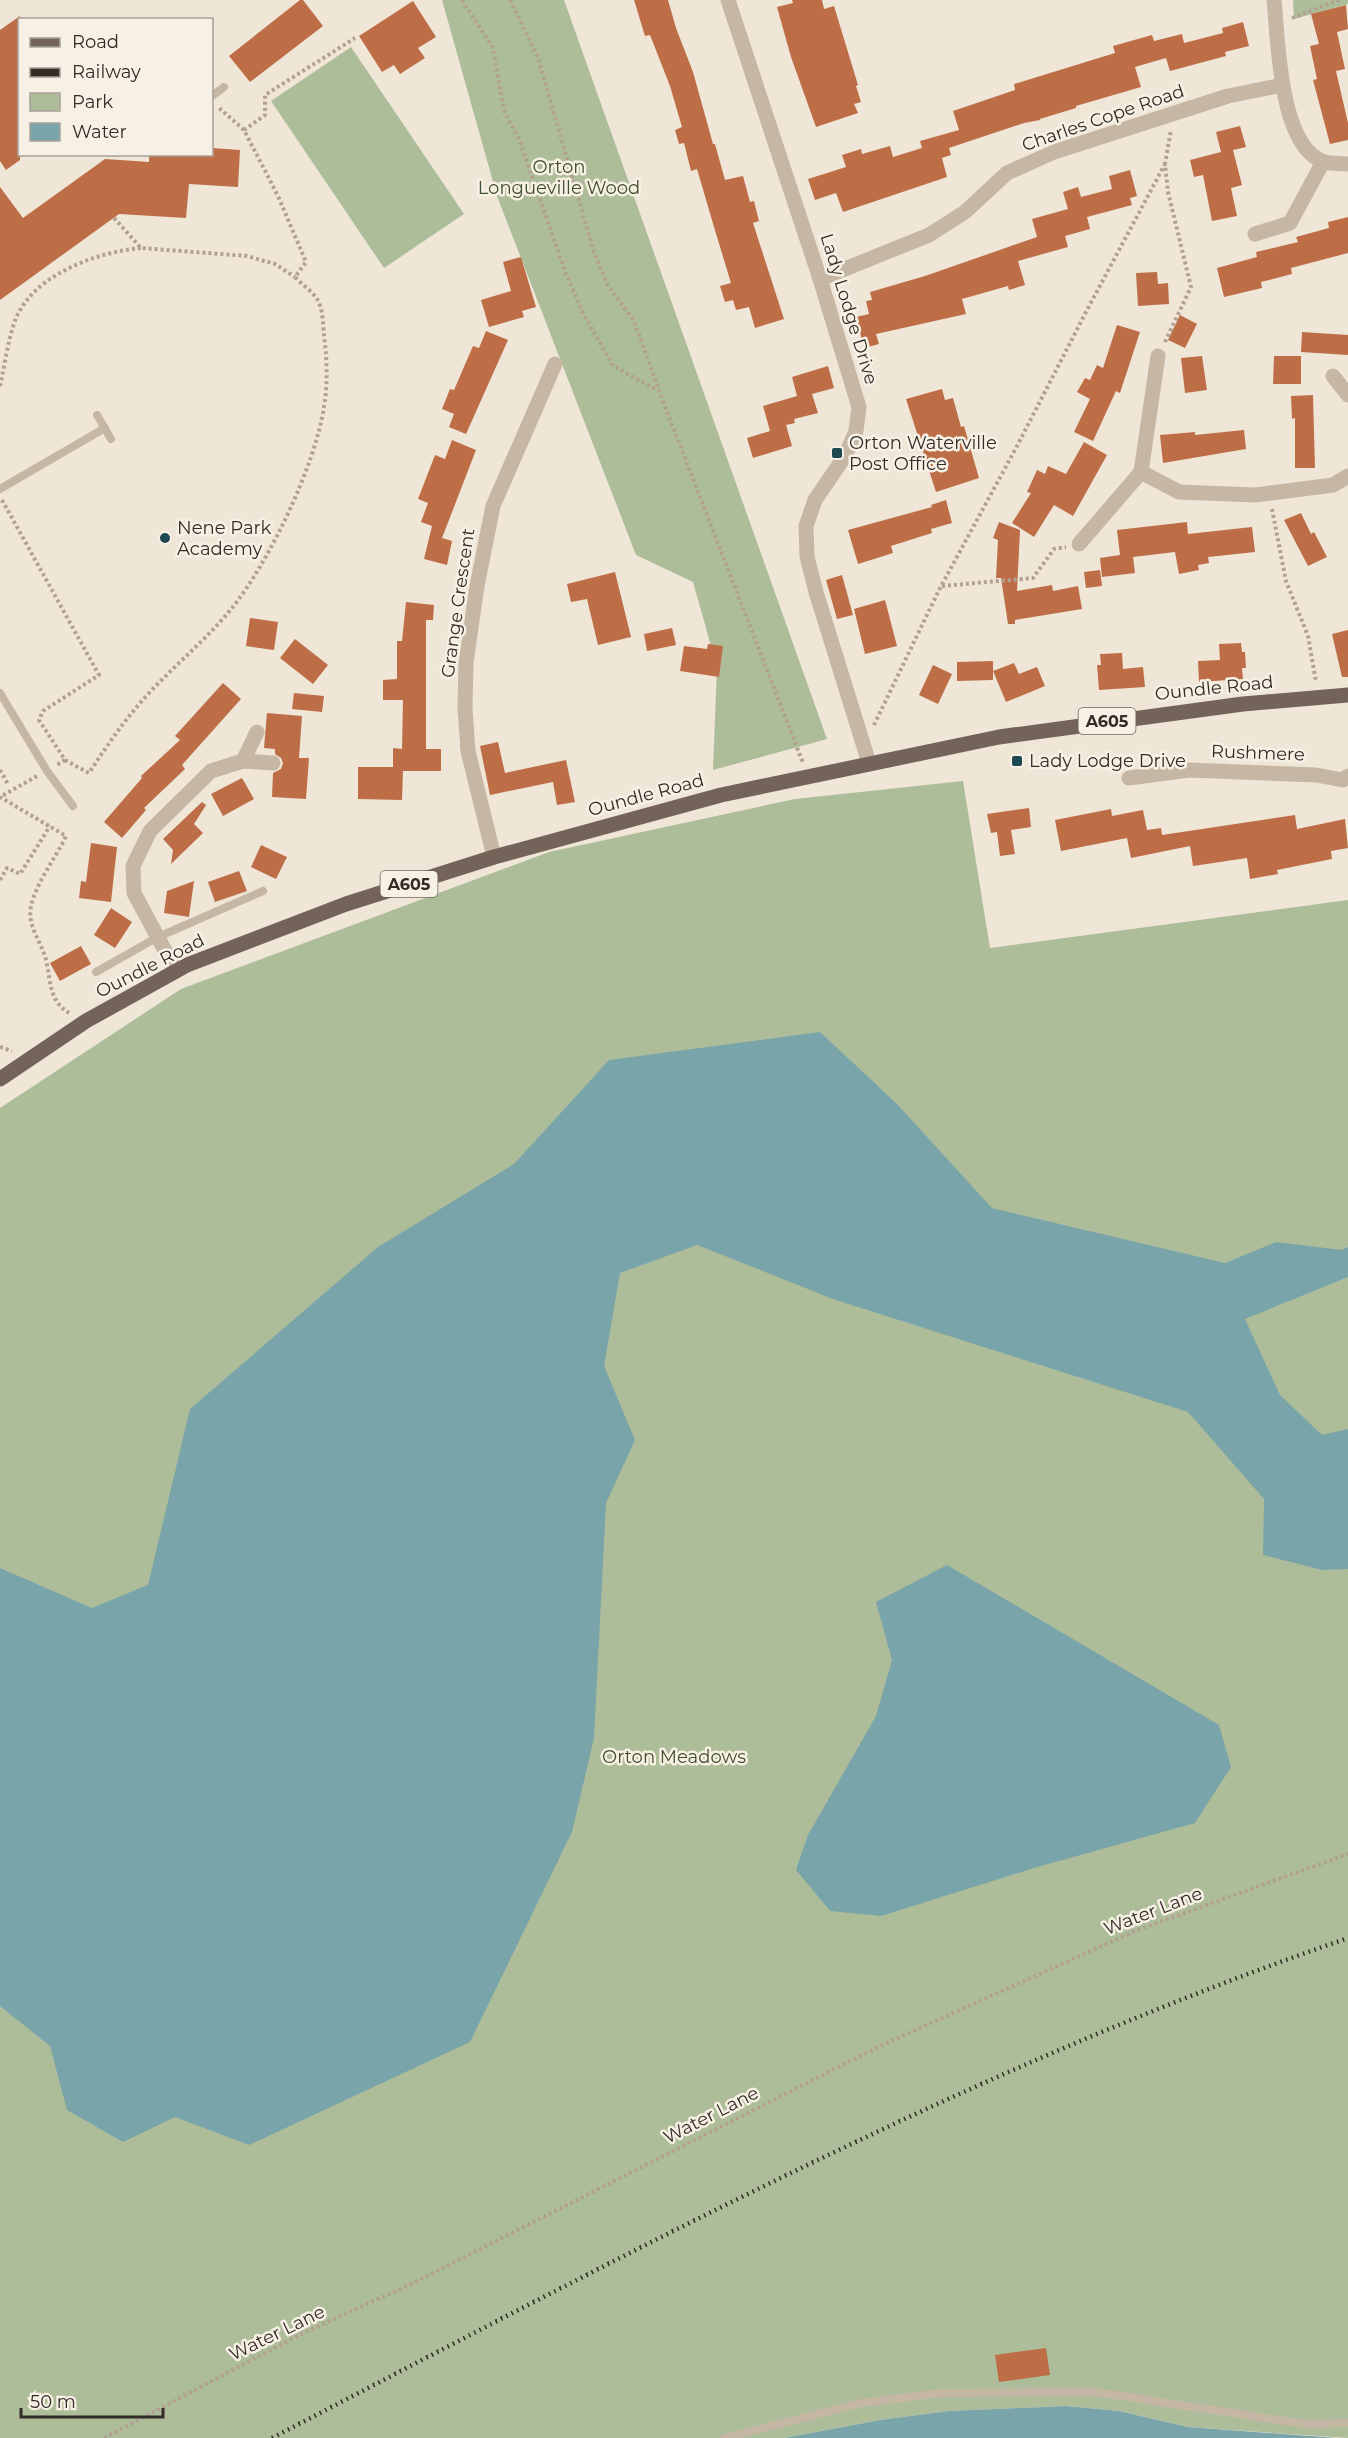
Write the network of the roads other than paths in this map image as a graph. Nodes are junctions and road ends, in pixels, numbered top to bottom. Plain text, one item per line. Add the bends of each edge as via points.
1 (728, 0) edge
2 (1274, 0) edge
3 (1283, 85) junction
4 (224, 87) dead end
5 (213, 95) edge
6 (1323, 162) junction
7 (1348, 164) edge
8 (1255, 234) dead end
9 (820, 279) junction
10 (1158, 356) road end
11 (555, 364) dead end
12 (1333, 376) dead end
13 (1348, 395) edge
14 (97, 414) dead end
15 (105, 428) junction
16 (111, 439) dead end
17 (1141, 472) junction
18 (1348, 476) edge
19 (0, 489) edge
20 (1079, 544) road end
21 (0, 693) edge
22 (1348, 694) edge
23 (256, 732) dead end
24 (243, 761) junction
25 (273, 763) dead end
26 (868, 763) junction
27 (1348, 776) edge
28 (1129, 778) dead end
29 (73, 806) dead end
30 (494, 857) junction
31 (263, 891) dead end
32 (158, 937) junction
33 (176, 971) junction
34 (96, 972) dead end
35 (0, 1079) edge
36 (1348, 2423) edge
37 (725, 2438) edge

1 - 9 street, Lady Lodge Drive
2 - 3 street
3 - 6 street via 1294,131
3 - 9 street, Charles Cope Road via 1228,96 1054,152 1007,174 965,212 929,235
4 - 5 lane
6 - 7 street
6 - 8 street via 1290,223
9 - 26 street, Lady Lodge Drive via 859,407 849,448 815,500 809,517 807,557
10 - 17 street
11 - 30 street, Grange Crescent via 494,506 466,663 468,752
12 - 13 street
14 - 15 lane
15 - 16 lane
15 - 19 lane
17 - 18 street via 1179,492 1255,495 1333,485
17 - 20 street
21 - 29 lane
22 - 26 main road, Oundle Road / A605 via 1136,717 999,737
23 - 24 street
24 - 25 street
24 - 32 street via 211,771 150,831 133,866 134,893
26 - 30 main road, Oundle Road / A605 via 721,795
27 - 28 street, Rushmere via 1342,780 1316,775 1189,770
30 - 33 main road, Oundle Road / A605 via 346,904
31 - 32 lane
32 - 33 street
32 - 34 lane
33 - 35 main road, Oundle Road / A605 via 86,1021
36 - 37 lane via 1305,2424 1095,2392 941,2393 861,2403

